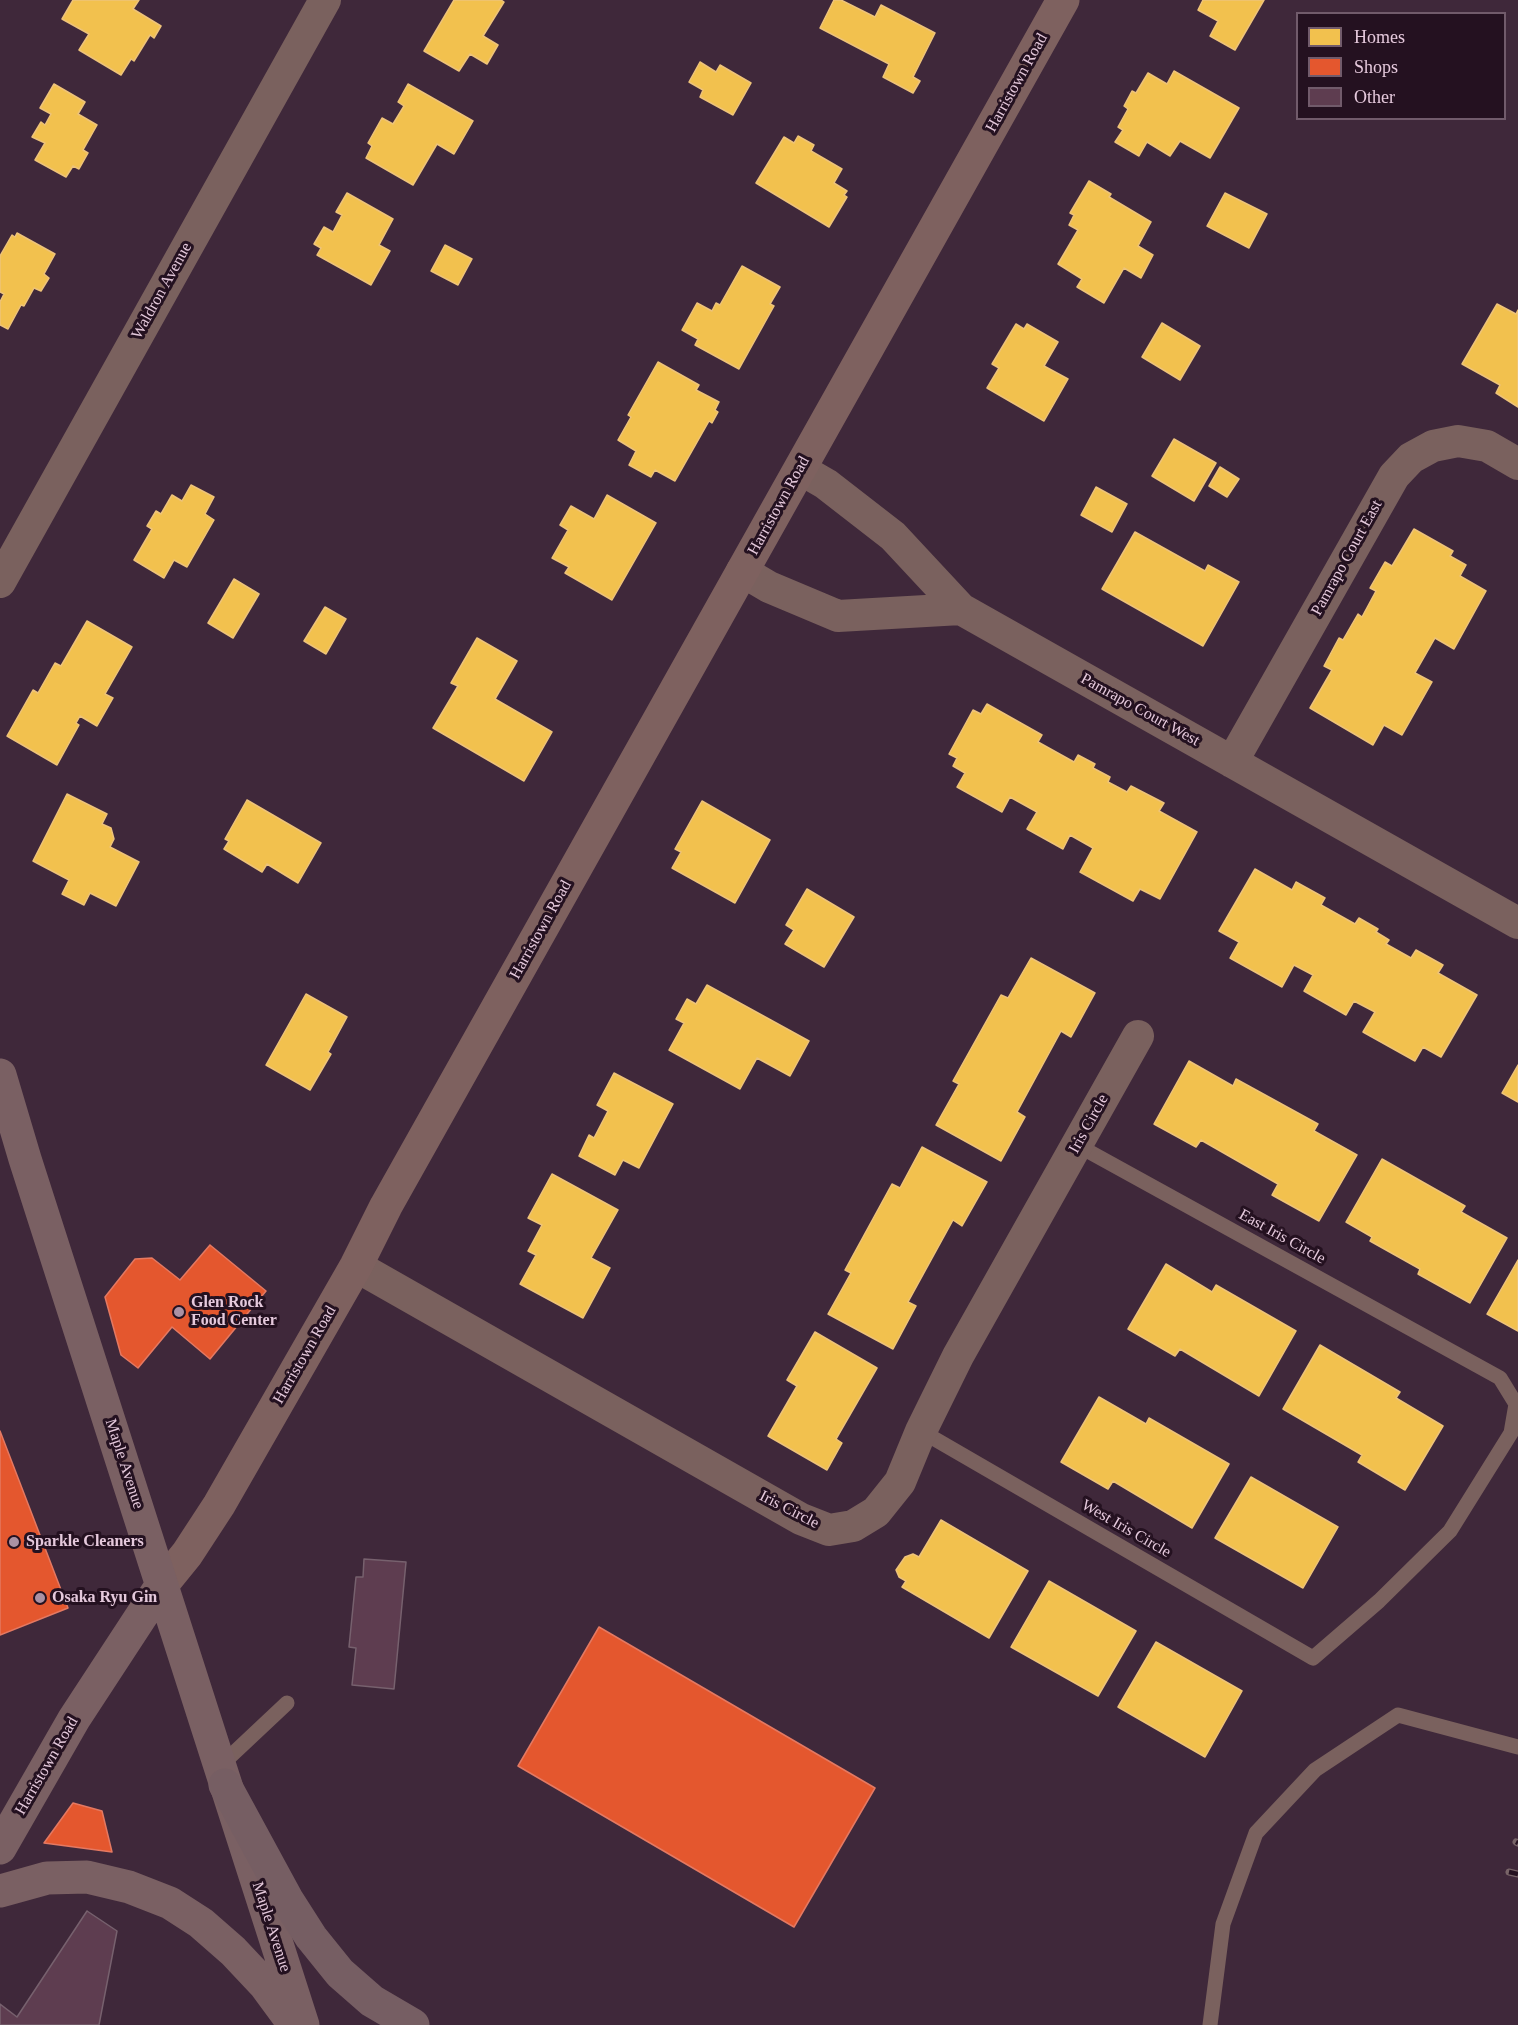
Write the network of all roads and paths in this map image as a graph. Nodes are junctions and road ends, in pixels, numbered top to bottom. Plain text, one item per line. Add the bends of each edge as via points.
1 (325, 0) edge
2 (1063, 0) edge
3 (1518, 464) edge
4 (800, 469) junction
5 (742, 571) junction
6 (0, 582) edge
7 (961, 609) junction
8 (1232, 762) junction
9 (1518, 923) edge
10 (1138, 1036) dead end
11 (0, 1075) edge
12 (1077, 1145) junction
13 (356, 1266) junction
14 (921, 1431) junction
15 (161, 1586) junction
16 (1312, 1658) joint
17 (287, 1703) dead end
18 (1518, 1747) edge
19 (223, 1776) junction
20 (0, 1848) edge
21 (0, 1891) edge
22 (294, 2025) edge
23 (303, 2025) edge
24 (413, 2025) edge
25 (1210, 2025) edge

1 - 6 street, Waldron Avenue
2 - 4 street, Harristown Road
3 - 8 street, Pamrapo Court East via 1487,446 1458,441 1433,446 1411,458 1388,486
4 - 5 street, Harristown Road
4 - 7 street, Pamrapo Court West via 826,484 893,536
5 - 7 street via 769,587 838,616
5 - 13 street, Harristown Road
7 - 8 street, Pamrapo Court West
8 - 9 street, Pamrapo Court West
10 - 12 street, Iris Circle
11 - 15 main road, Maple Avenue
12 - 14 street, Iris Circle via 958,1356
12 - 16 lane, East Iris Circle via 1500,1378 1516,1404 1511,1433 1450,1531 1379,1601
13 - 14 street, Iris Circle via 801,1519 829,1530 853,1526 876,1512 900,1482
13 - 15 street, Harristown Road via 219,1505
14 - 16 lane, West Iris Circle
15 - 19 main road, Maple Avenue
15 - 20 main road, Harristown Road via 74,1719
17 - 19 lane
18 - 25 lane via 1398,1715 1315,1770 1256,1833 1223,1924
19 - 23 main road, Maple Avenue
19 - 24 highway via 288,1902 311,1936 340,1973 372,2001
21 - 22 main road via 47,1878 87,1878 129,1887 170,1903 233,1951 265,1985

